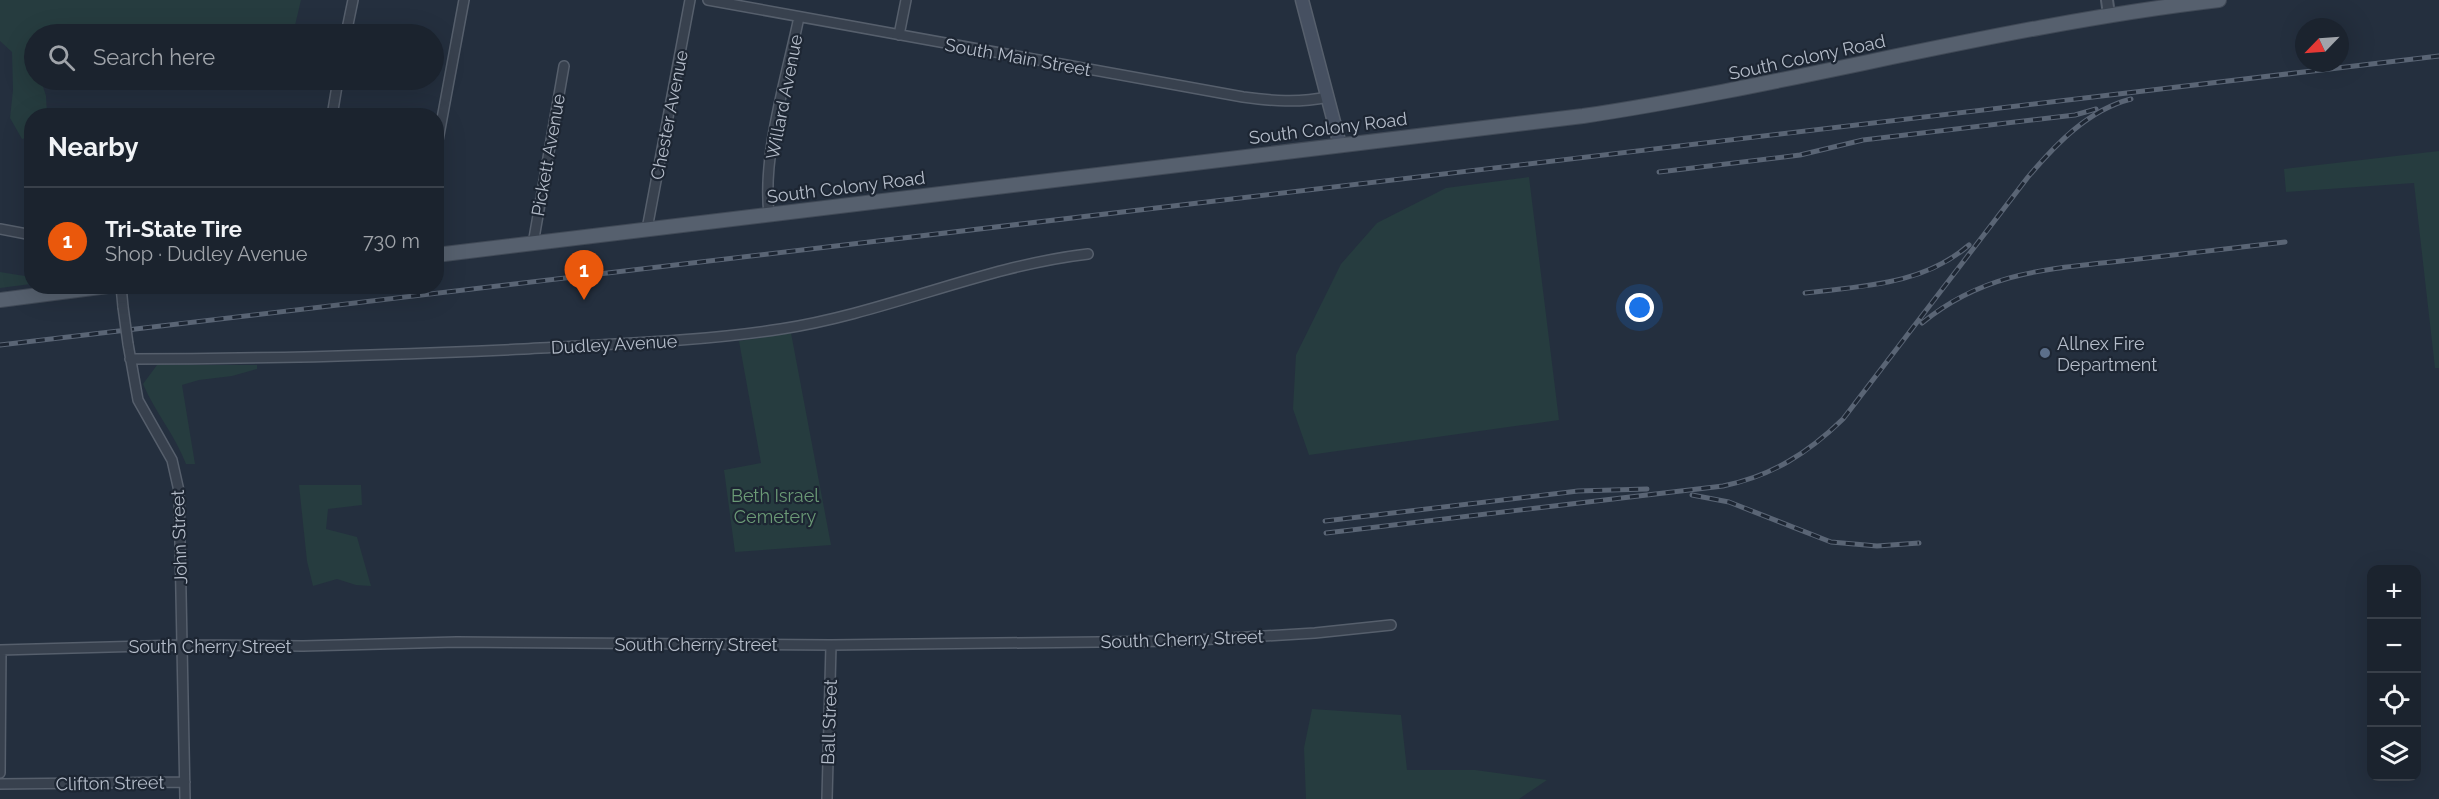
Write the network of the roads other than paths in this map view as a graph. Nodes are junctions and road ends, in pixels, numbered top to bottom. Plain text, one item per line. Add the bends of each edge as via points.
1 (353, 0) edge
2 (464, 0) edge
3 (690, 0) edge
4 (708, 0) edge
5 (906, 0) edge
6 (1302, 0) edge
7 (2107, 0) edge
8 (2218, 0) edge
9 (772, 5) edge
10 (2109, 15) junction
11 (799, 17) junction
12 (348, 24) edge
13 (899, 35) junction
14 (564, 66) dead end
15 (336, 90) edge
16 (1328, 97) junction
17 (333, 108) edge
18 (444, 108) edge
19 (1340, 144) junction
20 (769, 214) junction
21 (0, 229) edge
22 (647, 229) junction
23 (24, 234) edge
24 (532, 244) junction
25 (444, 254) edge
26 (1088, 255) dead end
27 (46, 294) edge
28 (122, 294) edge
29 (0, 300) edge
30 (130, 359) junction
31 (1391, 625) dead end
32 (182, 645) junction
33 (831, 645) junction
34 (1, 650) edge
35 (0, 773) edge
36 (185, 782) junction
37 (0, 784) edge
38 (185, 799) edge
39 (827, 799) edge

1 - 12 street
2 - 18 street
3 - 22 street, Chester Avenue
4 - 9 street, South Main Street
5 - 13 street
6 - 16 main road
7 - 10 street
8 - 10 main road, South Colony Road
9 - 11 street, South Main Street
10 - 19 main road, South Colony Road via 1671,102
11 - 13 street, South Main Street
11 - 20 street, Willard Avenue via 772,147
13 - 16 street, South Main Street via 1253,99 1294,101
14 - 24 street, Pickett Avenue
15 - 17 street
16 - 19 main road
19 - 20 main road, South Colony Road
20 - 22 main road, South Colony Road
21 - 23 street
22 - 24 main road, South Colony Road
24 - 25 main road, South Colony Road
26 - 30 street, Dudley Avenue via 1009,268 823,322 737,335 378,356
27 - 29 main road
28 - 30 street, John Street, bridge
30 - 32 street, John Street via 138,400 172,460 177,477
31 - 33 street, South Cherry Street via 1187,641
32 - 33 street, South Cherry Street via 457,642
32 - 34 street, South Cherry Street
32 - 36 street, John Street
33 - 39 street, Ball Street
34 - 35 street
36 - 37 street, Clifton Street
36 - 38 street, John Street

